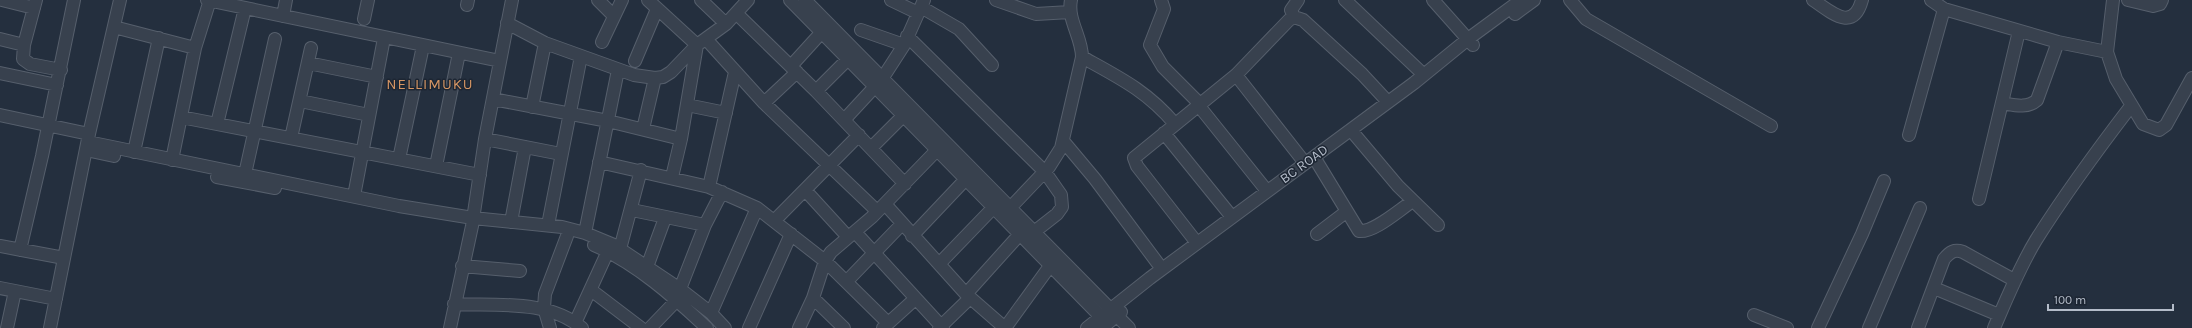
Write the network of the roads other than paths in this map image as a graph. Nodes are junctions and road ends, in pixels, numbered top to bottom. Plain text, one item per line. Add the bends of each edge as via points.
1 (2, 0) edge
2 (74, 0) edge
3 (120, 0) edge
4 (286, 0) edge
5 (368, 0) edge
6 (598, 0) edge
7 (622, 0) edge
8 (648, 0) edge
9 (701, 0) edge
10 (748, 0) edge
11 (790, 0) edge
12 (805, 0) edge
13 (891, 0) edge
14 (996, 0) edge
15 (1161, 0) edge
16 (1298, 0) edge
17 (1345, 0) edge
18 (1433, 0) edge
19 (1521, 0) edge
20 (1534, 0) edge
21 (1570, 0) edge
22 (1813, 0) edge
23 (1862, 0) edge
24 (1931, 0) edge
25 (2113, 0) edge
26 (2128, 0) edge
27 (2162, 0) edge
28 (209, 1) edge
29 (35, 4) edge
30 (921, 6) edge
31 (1071, 6) edge
32 (1944, 8) junction
33 (657, 9) junction
34 (509, 13) edge
35 (243, 14) junction
36 (737, 14) junction
37 (283, 16) junction
38 (614, 16) junction
39 (1294, 17) junction
40 (364, 19) dead end
41 (726, 24) junction
42 (114, 27) junction
43 (861, 30) dead end
44 (2019, 31) junction
45 (821, 33) junction
46 (379, 37) junction
47 (159, 38) junction
48 (0, 39) edge
49 (275, 39) dead end
50 (906, 41) junction
51 (602, 42) dead end
52 (702, 42) junction
53 (1470, 42) junction
54 (2058, 42) junction
55 (545, 43) junction
56 (24, 45) junction
57 (423, 46) junction
58 (195, 48) junction
59 (311, 48) dead end
60 (2107, 52) junction
61 (460, 53) junction
62 (582, 56) junction
63 (1082, 57) junction
64 (848, 59) junction
65 (500, 61) junction
66 (635, 61) dead end
67 (308, 63) junction
68 (992, 65) dead end
69 (794, 69) junction
70 (60, 70) junction
71 (618, 70) junction
72 (735, 72) junction
73 (0, 73) edge
74 (1236, 75) junction
75 (1424, 75) junction
76 (377, 77) junction
77 (656, 78) junction
78 (2192, 78) edge
79 (879, 83) junction
80 (57, 85) junction
81 (816, 91) junction
82 (493, 99) junction
83 (300, 101) junction
84 (764, 103) junction
85 (2002, 103) junction
86 (687, 105) junction
87 (1199, 106) junction
88 (1386, 106) junction
89 (2132, 106) junction
90 (532, 107) junction
91 (569, 113) junction
92 (726, 113) junction
93 (0, 115) edge
94 (369, 115) junction
95 (903, 116) junction
96 (181, 117) junction
97 (844, 120) junction
98 (608, 121) junction
99 (217, 124) junction
100 (1175, 124) junction
101 (49, 125) junction
102 (1771, 126) dead end
103 (644, 129) junction
104 (255, 132) junction
105 (1164, 133) junction
106 (859, 135) junction
107 (1355, 135) junction
108 (1909, 136) dead end
109 (291, 138) junction
110 (485, 139) junction
111 (681, 140) junction
112 (88, 142) junction
113 (1064, 142) junction
114 (525, 147) junction
115 (941, 147) junction
116 (871, 148) junction
117 (134, 152) junction
118 (362, 152) junction
119 (561, 154) junction
120 (399, 159) junction
121 (172, 160) junction
122 (599, 162) junction
123 (1311, 163) junction
124 (830, 165) junction
125 (436, 166) junction
126 (641, 170) junction
127 (1045, 172) junction
128 (246, 174) junction
129 (480, 175) junction
130 (672, 177) junction
131 (965, 180) junction
132 (1884, 181) dead end
133 (905, 184) junction
134 (709, 187) junction
135 (804, 190) junction
136 (1267, 191) junction
137 (722, 192) junction
138 (354, 196) junction
139 (1978, 199) dead end
140 (1413, 201) junction
141 (758, 208) junction
142 (881, 208) junction
143 (993, 208) junction
144 (1010, 208) junction
145 (1920, 208) dead end
146 (632, 210) junction
147 (1346, 212) junction
148 (1232, 217) junction
149 (665, 218) junction
150 (775, 220) junction
151 (472, 222) junction
152 (511, 222) junction
153 (902, 224) junction
154 (705, 225) junction
155 (1438, 225) dead end
156 (548, 226) junction
157 (1034, 232) junction
158 (585, 233) junction
159 (791, 234) junction
160 (852, 234) junction
161 (1020, 234) junction
162 (1317, 234) dead end
163 (567, 236) junction
164 (912, 236) junction
165 (1197, 243) junction
166 (0, 246) edge
167 (20, 250) junction
168 (614, 250) junction
169 (875, 253) junction
170 (64, 258) junction
171 (825, 261) junction
172 (939, 264) junction
173 (462, 266) junction
174 (1050, 266) junction
175 (647, 267) junction
176 (1162, 269) junction
177 (520, 271) dead end
178 (2014, 280) junction
179 (847, 281) junction
180 (0, 288) edge
181 (1934, 288) junction
182 (591, 290) junction
183 (15, 291) junction
184 (678, 295) junction
185 (968, 296) junction
186 (813, 298) junction
187 (56, 299) junction
188 (915, 299) junction
189 (454, 304) junction
190 (544, 308) junction
191 (1115, 312) junction
192 (711, 313) junction
193 (1754, 315) dead end
194 (1999, 315) junction
195 (1106, 324) edge
196 (579, 325) edge
197 (886, 326) edge
198 (705, 327) edge
199 (941, 327) edge
200 (7, 328) edge
201 (50, 328) edge
202 (450, 328) edge
203 (550, 328) edge
204 (641, 328) edge
205 (650, 328) edge
206 (725, 328) edge
207 (749, 328) edge
208 (799, 328) edge
209 (844, 328) edge
210 (1005, 328) edge
211 (1087, 328) edge
212 (1129, 328) edge
213 (1788, 328) edge
214 (1818, 328) edge
215 (1869, 328) edge
216 (1918, 328) edge
217 (1994, 328) edge

1 - 29 street
2 - 70 street
3 - 42 street
4 - 37 street
5 - 40 street
6 - 38 street
7 - 38 street
8 - 33 street
9 - 41 street
10 - 36 street
11 - 45 street
12 - 79 street
13 - 30 street
14 - 31 street via 1036,14
15 - 87 street via 1164,9 1150,45 1163,67 1200,104
16 - 39 street via 1291,10
17 - 75 street
18 - 53 street
19 - 53 street, BC ROAD
20 - 53 street, BC ROAD
21 - 102 street via 1586,19
22 - 23 street via 1840,18 1852,17 1859,11
24 - 32 street
25 - 60 street
26 - 27 street via 2152,6 2160,4
28 - 35 street
28 - 58 street
29 - 56 street
30 - 50 street
30 - 68 street via 959,29
31 - 63 street
32 - 44 street
32 - 108 street
33 - 52 street
33 - 66 street
34 - 55 street
34 - 65 street
35 - 37 street
35 - 99 street
36 - 41 street
36 - 69 street
37 - 46 street
38 - 51 street
39 - 74 street
39 - 88 street via 1303,20 1362,74
41 - 52 street
42 - 47 street
42 - 112 street
43 - 50 street
44 - 54 street
44 - 85 street
45 - 64 street
45 - 69 street
46 - 57 street
46 - 76 street
47 - 58 street
47 - 117 street
48 - 56 street
49 - 104 street
50 - 79 street
50 - 127 street
52 - 72 street
52 - 77 street via 671,72
52 - 86 street
53 - 75 street, BC ROAD
53 - 88 street, BC ROAD
54 - 60 street
54 - 85 street via 2037,100 2026,106
55 - 62 street
55 - 90 street
56 - 70 street via 22,55 26,62
57 - 61 street
57 - 120 street
58 - 96 street
59 - 67 street
60 - 89 street via 2118,84
61 - 65 street
61 - 125 street
62 - 71 street
62 - 91 street
63 - 100 street via 1139,88 1160,106
63 - 113 street
64 - 79 street
64 - 81 street
65 - 82 street
67 - 76 street
67 - 83 street
69 - 81 street
69 - 84 street
70 - 80 street
71 - 77 street
71 - 98 street
72 - 84 street
72 - 92 street
73 - 80 street
74 - 87 street
74 - 123 street
75 - 88 street, BC ROAD
76 - 94 street
77 - 103 street
78 - 89 street via 2166,125 2159,130 2143,124
79 - 95 street
79 - 97 street
79 - 115 street
80 - 101 street
81 - 97 street
82 - 90 street
82 - 110 street
83 - 94 street
83 - 109 street
84 - 124 street
85 - 139 street
86 - 92 street
86 - 111 street
87 - 100 street
87 - 136 street
88 - 107 street, BC ROAD
88 - 123 street, BC ROAD
89 - 178 street via 2100,146 2041,234
90 - 91 street
91 - 98 street
91 - 119 street
92 - 134 street
93 - 101 street
94 - 118 street
95 - 115 street
95 - 116 street
96 - 99 street
96 - 121 street
97 - 106 street
98 - 103 street
98 - 122 street
99 - 104 street
100 - 105 street
101 - 112 street
101 - 167 street
103 - 111 street
104 - 109 street
104 - 128 street
105 - 148 street
105 - 165 street via 1136,154 1134,161
106 - 116 street
106 - 124 street
107 - 123 street, BC ROAD
107 - 140 street
109 - 118 street
110 - 114 street
110 - 129 street
111 - 130 street
112 - 117 street
112 - 151 street via 394,212
112 - 170 street
113 - 127 street
113 - 176 street
114 - 119 street
114 - 152 street
115 - 131 street
115 - 133 street
115 - 144 street
116 - 133 street
117 - 121 street
118 - 120 street
118 - 138 street
119 - 156 street
120 - 125 street
121 - 128 street
122 - 126 street
122 - 158 street
123 - 136 street, BC ROAD
123 - 147 street
123 - 191 street, BC ROAD
124 - 135 street
124 - 142 street
125 - 129 street
126 - 130 street
126 - 146 street
127 - 144 street
127 - 157 street via 1062,195 1063,202 1057,214
128 - 138 street
129 - 151 street
130 - 134 street
131 - 143 street
131 - 164 street
132 - 214 street
133 - 142 street
134 - 137 street
135 - 150 street
135 - 160 street
136 - 148 street, BC ROAD
137 - 141 street
137 - 154 street
138 - 151 street
140 - 147 street via 1364,231 1359,230
140 - 155 street
141 - 150 street
141 - 192 street
142 - 153 street
142 - 160 street
143 - 161 street
143 - 172 street
144 - 157 street
145 - 215 street
146 - 149 street
146 - 168 street
147 - 162 street
148 - 165 street, BC ROAD
149 - 154 street
149 - 175 street
150 - 159 street
151 - 152 street
151 - 163 street
151 - 173 street
152 - 156 street
153 - 164 street
153 - 169 street
154 - 184 street
156 - 158 street
157 - 191 street
158 - 168 street
159 - 171 street
159 - 207 street
160 - 169 street
160 - 171 street via 831,252
161 - 174 street
161 - 185 street
163 - 168 street
163 - 190 street via 545,294
164 - 172 street
165 - 176 street, BC ROAD
166 - 167 street
167 - 170 street
168 - 175 street
168 - 182 street
168 - 184 street
169 - 179 street
169 - 188 street
170 - 187 street
171 - 179 street
171 - 186 street
172 - 185 street
173 - 177 street
173 - 189 street
174 - 195 street
174 - 210 street
175 - 184 street
176 - 191 street, BC ROAD
178 - 181 street via 1957,250 1950,252 1944,259
178 - 194 street
179 - 197 street
180 - 183 street
181 - 194 street
181 - 216 street
182 - 196 street
182 - 204 street
183 - 187 street
183 - 200 street
184 - 192 street
184 - 198 street
184 - 205 street
185 - 199 street
185 - 210 street
186 - 208 street
186 - 209 street
187 - 201 street
188 - 197 street
188 - 199 street
189 - 190 street
189 - 202 street
190 - 196 street
190 - 203 street
191 - 195 street, BC ROAD
191 - 212 street
192 - 206 street
193 - 213 street
194 - 217 street
195 - 211 street, BC ROAD

